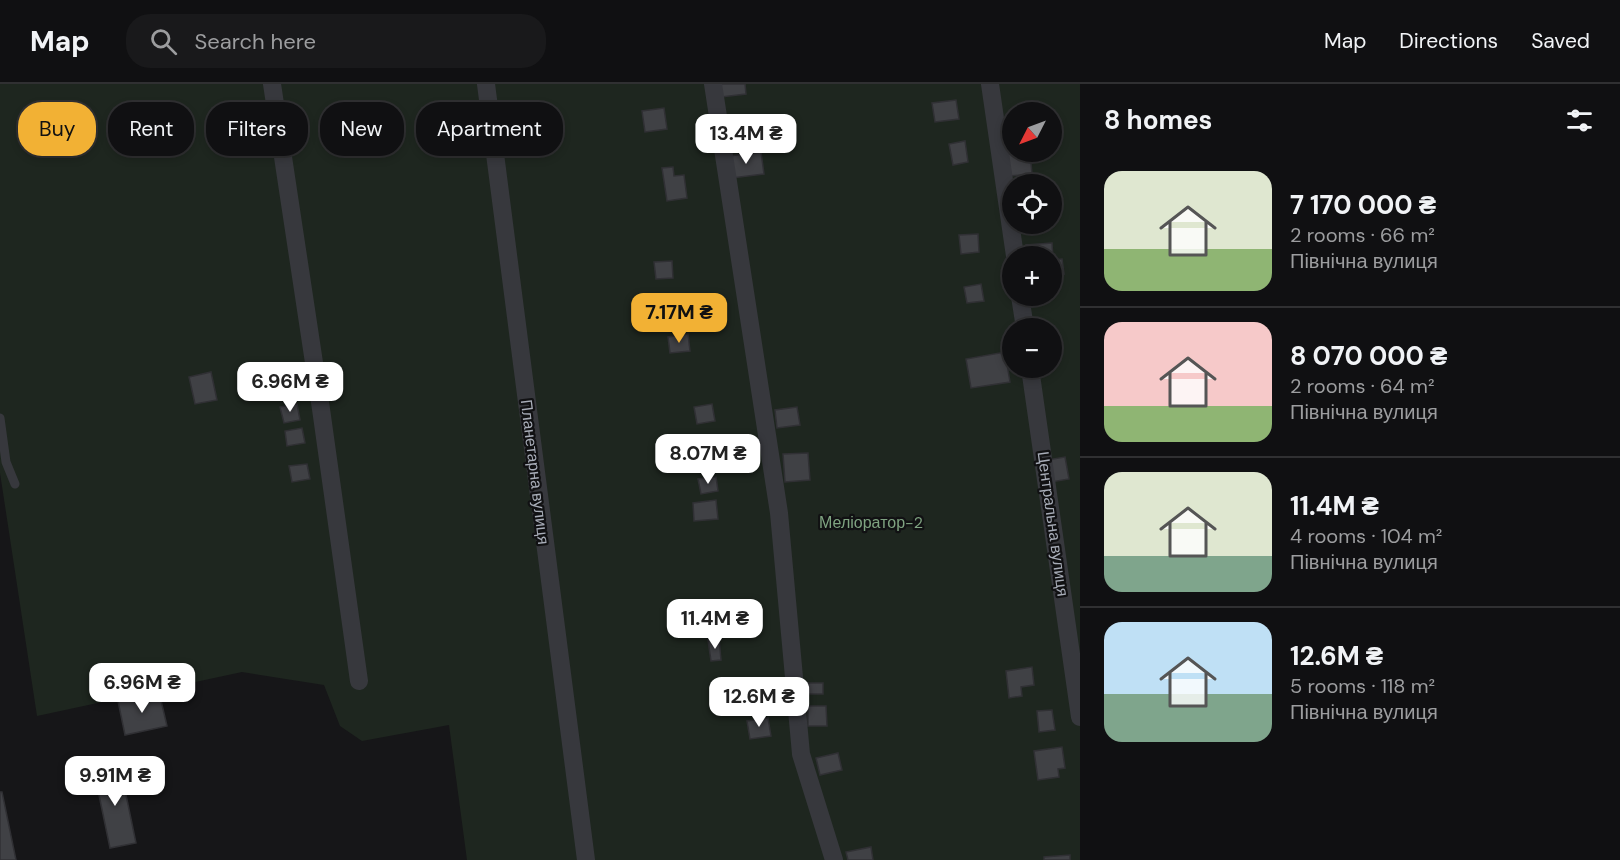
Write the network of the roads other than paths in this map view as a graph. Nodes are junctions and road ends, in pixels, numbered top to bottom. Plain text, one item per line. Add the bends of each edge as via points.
1 (272, 84) edge
2 (486, 84) edge
3 (713, 84) edge
4 (990, 84) edge
5 (1013, 246) edge
6 (1031, 378) edge
7 (0, 418) edge
8 (15, 484) dead end
9 (359, 681) dead end
10 (1080, 717) edge
11 (586, 860) edge
12 (834, 860) edge

1 - 9 street
2 - 11 street, Планетарна вулиця
3 - 12 street via 779,513 801,754
4 - 5 street
6 - 10 street, Центральна вулиця
7 - 8 lane via 6,462

